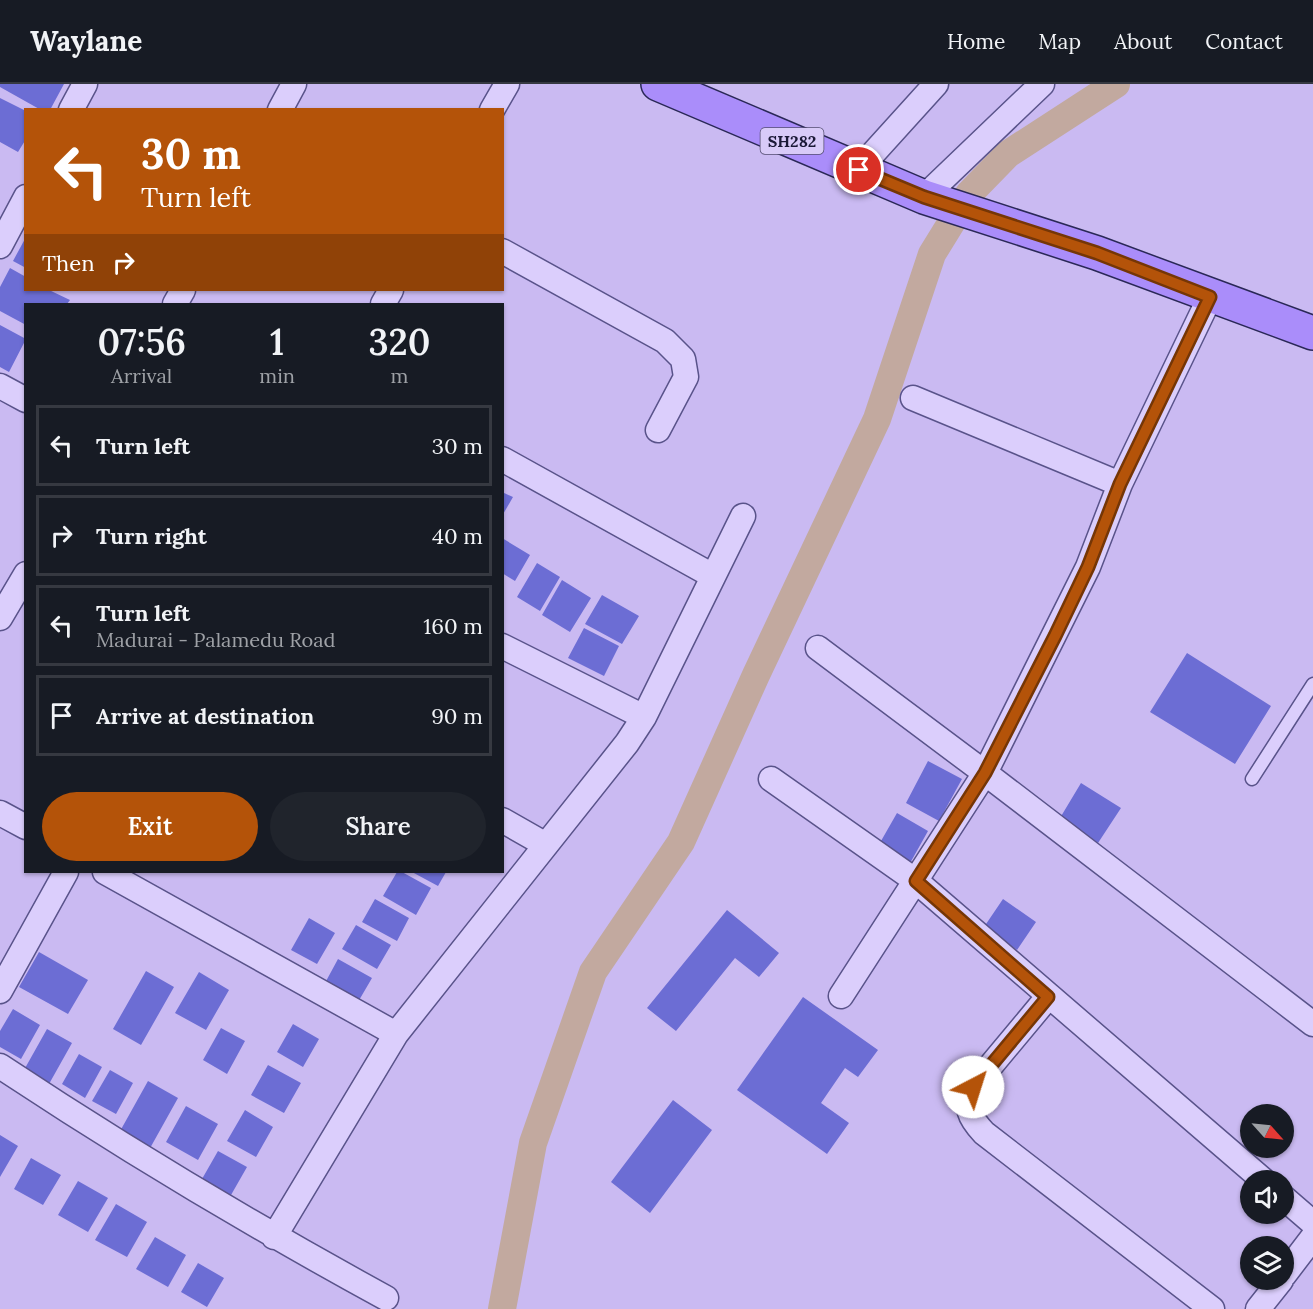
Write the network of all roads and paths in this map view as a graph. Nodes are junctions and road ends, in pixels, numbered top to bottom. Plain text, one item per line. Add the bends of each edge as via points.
1 (84, 84) edge
2 (294, 84) edge
3 (507, 84) edge
4 (658, 84) edge
5 (936, 84) edge
6 (1042, 84) edge
7 (72, 108) edge
8 (281, 108) edge
9 (493, 108) edge
10 (859, 170) junction
11 (925, 197) junction
12 (24, 201) edge
13 (0, 246) edge
14 (504, 252) edge
15 (1210, 297) junction
16 (1313, 333) edge
17 (0, 386) edge
18 (913, 398) dead end
19 (24, 399) edge
20 (658, 430) dead end
21 (504, 460) edge
22 (1120, 484) junction
23 (743, 516) dead end
24 (713, 576) junction
25 (24, 577) edge
26 (0, 618) edge
27 (504, 647) edge
28 (818, 648) dead end
29 (1313, 684) edge
30 (644, 717) junction
31 (985, 773) junction
32 (771, 779) dead end
33 (1252, 779) dead end
34 (0, 813) edge
35 (504, 821) edge
36 (24, 826) edge
37 (546, 845) junction
38 (65, 873) edge
39 (107, 873) edge
40 (916, 881) junction
41 (0, 991) edge
42 (841, 996) dead end
43 (1048, 997) junction
44 (1313, 1024) edge
45 (396, 1034) junction
46 (0, 1066) edge
47 (1251, 1170) edge
48 (1294, 1207) edge
49 (1313, 1223) edge
50 (274, 1237) junction
51 (1313, 1237) edge
52 (1294, 1262) edge
53 (1273, 1290) edge
54 (386, 1298) dead end
55 (1212, 1309) edge
56 (1258, 1309) edge

1 - 7 street
2 - 8 street
3 - 9 street
4 - 10 main road, SH282
5 - 10 street
6 - 11 street
10 - 11 main road, SH282
11 - 15 main road, SH282 via 1097,253
12 - 13 street
14 - 20 street via 665,341 683,359 686,377
15 - 16 main road, SH282
15 - 22 street
17 - 19 street
18 - 22 street
21 - 24 street
22 - 31 street via 1088,567
23 - 24 street
24 - 30 street
25 - 26 street
27 - 30 street
28 - 31 street
29 - 33 lane
30 - 37 street
31 - 40 street
31 - 44 street
32 - 40 street
34 - 36 street
35 - 37 street
37 - 45 street
38 - 41 street
39 - 45 street
40 - 42 street
40 - 43 street
43 - 47 street
43 - 55 street via 973,1087 967,1104 970,1119
45 - 50 street
46 - 50 street via 106,1136
48 - 49 street
50 - 54 street
51 - 52 street
53 - 56 street

